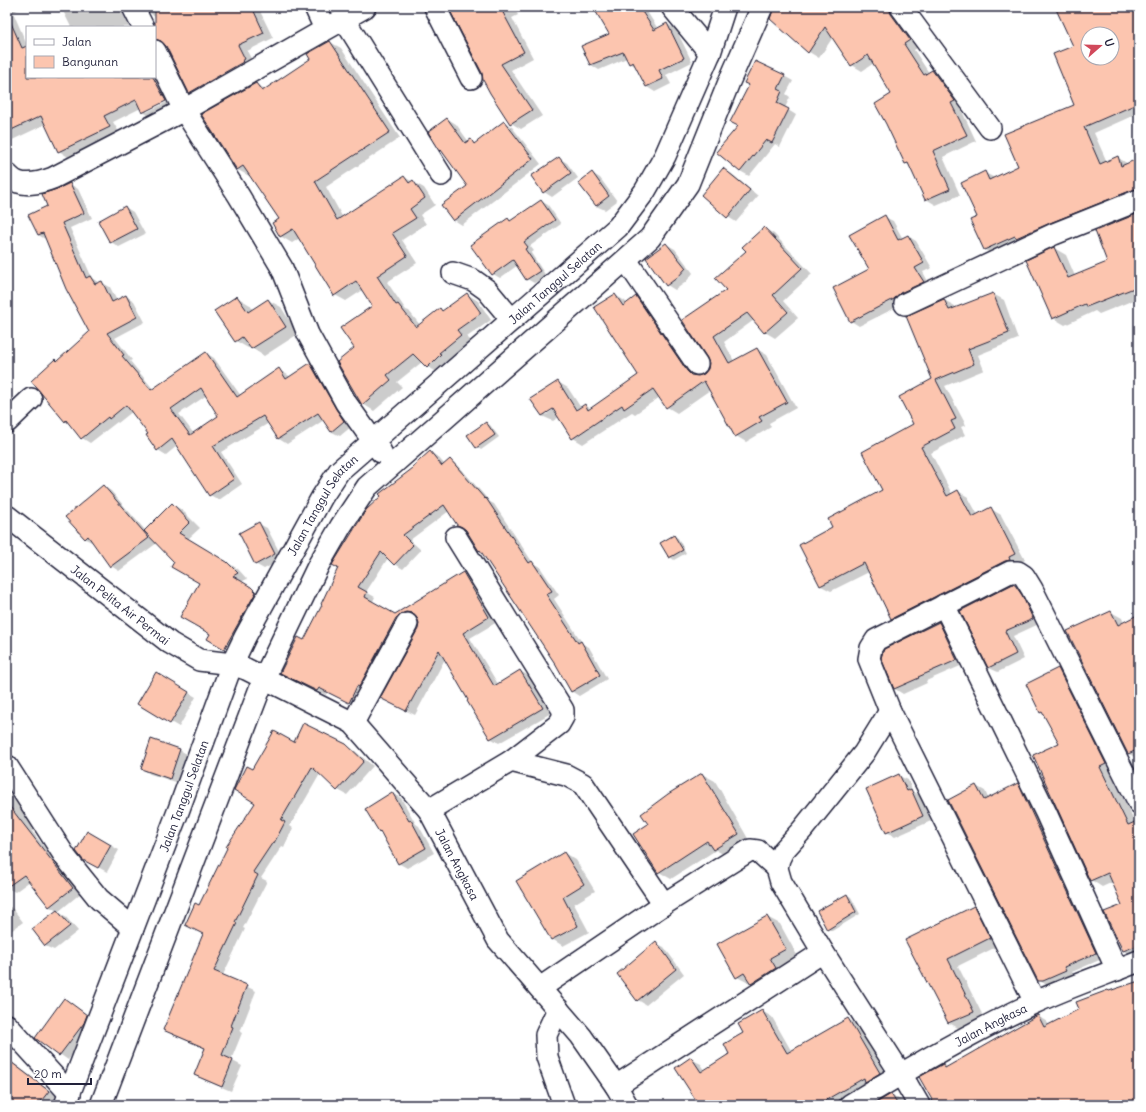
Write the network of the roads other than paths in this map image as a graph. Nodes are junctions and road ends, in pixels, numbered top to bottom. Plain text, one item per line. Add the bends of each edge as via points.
1 (134, 7) edge
2 (315, 7) edge
3 (365, 7) edge
4 (436, 7) edge
5 (672, 7) edge
6 (725, 7) edge
7 (762, 7) edge
8 (901, 7) edge
9 (344, 18) junction
10 (143, 26) edge
11 (325, 29) junction
12 (156, 53) edge
13 (710, 53) junction
14 (471, 78) dead end
15 (184, 110) junction
16 (990, 128) dead end
17 (7, 174) edge
18 (441, 174) dead end
19 (1139, 200) edge
20 (626, 260) junction
21 (453, 273) dead end
22 (905, 304) dead end
23 (512, 320) junction
24 (697, 364) dead end
25 (31, 399) dead end
26 (7, 422) edge
27 (372, 440) junction
28 (391, 466) junction
29 (7, 516) edge
30 (456, 537) dead end
31 (944, 605) junction
32 (407, 624) dead end
33 (250, 671) junction
34 (890, 711) junction
35 (352, 723) junction
36 (512, 761) junction
37 (7, 766) edge
38 (1139, 803) edge
39 (429, 810) junction
40 (777, 868) junction
41 (664, 904) junction
42 (129, 938) junction
43 (823, 952) junction
44 (1139, 961) edge
45 (155, 963) junction
46 (1117, 970) junction
47 (540, 988) junction
48 (1035, 1002) junction
49 (558, 1009) junction
50 (8, 1028) edge
51 (901, 1074) junction
52 (616, 1086) junction
53 (67, 1099) edge
54 (101, 1105) edge
55 (564, 1105) edge
56 (627, 1105) edge
57 (850, 1105) edge
58 (919, 1105) edge

1 - 10 street
2 - 11 street
3 - 9 street
4 - 14 street
5 - 13 street
6 - 13 street, Jalan Tanggul Selatan
7 - 20 street, Jalan Tanggul Selatan via 688,184 650,238
8 - 16 street
9 - 11 street
9 - 18 street
11 - 15 street
12 - 15 street
13 - 23 street, Jalan Tanggul Selatan via 665,156 645,191 618,227
15 - 17 street via 53,178 40,182 17,182
15 - 27 street via 282,268 308,334 346,403
19 - 22 street via 1054,234
20 - 24 street
20 - 28 street, Jalan Tanggul Selatan
21 - 23 street via 473,280 487,290
23 - 27 street, Jalan Tanggul Selatan
25 - 26 street
27 - 28 street
27 - 33 street, Jalan Tanggul Selatan via 339,471 322,497 245,637
28 - 33 street, Jalan Tanggul Selatan via 367,487
29 - 33 street, Jalan Pelita Air Permai via 179,649 199,660
30 - 36 street via 563,710 559,724
31 - 34 street via 876,640 871,648 869,658
31 - 38 street via 1010,572 1018,572 1024,576
31 - 46 street via 1046,813
32 - 35 street
33 - 35 street, Jalan Angkasa
33 - 42 street, Jalan Tanggul Selatan via 179,809
33 - 45 street, Jalan Tanggul Selatan
34 - 40 street via 864,753 783,851
34 - 48 street
35 - 39 street, Jalan Angkasa
36 - 39 street
36 - 41 street via 566,775 583,784
37 - 42 street via 66,858
39 - 47 street, Jalan Angkasa via 498,940
40 - 41 street via 758,851 750,850
40 - 43 street via 781,882
41 - 47 street
42 - 45 street
42 - 53 street, Jalan Tanggul Selatan
43 - 51 street
43 - 52 street
44 - 46 street, Jalan Angkasa
45 - 54 street, Jalan Tanggul Selatan
46 - 48 street, Jalan Angkasa
47 - 49 street, Jalan Angkasa
48 - 51 street, Jalan Angkasa
49 - 52 street, Jalan Angkasa
49 - 55 street via 546,1035 547,1057
50 - 53 street
51 - 57 street, Jalan Angkasa
51 - 58 street
52 - 56 street, Jalan Angkasa

